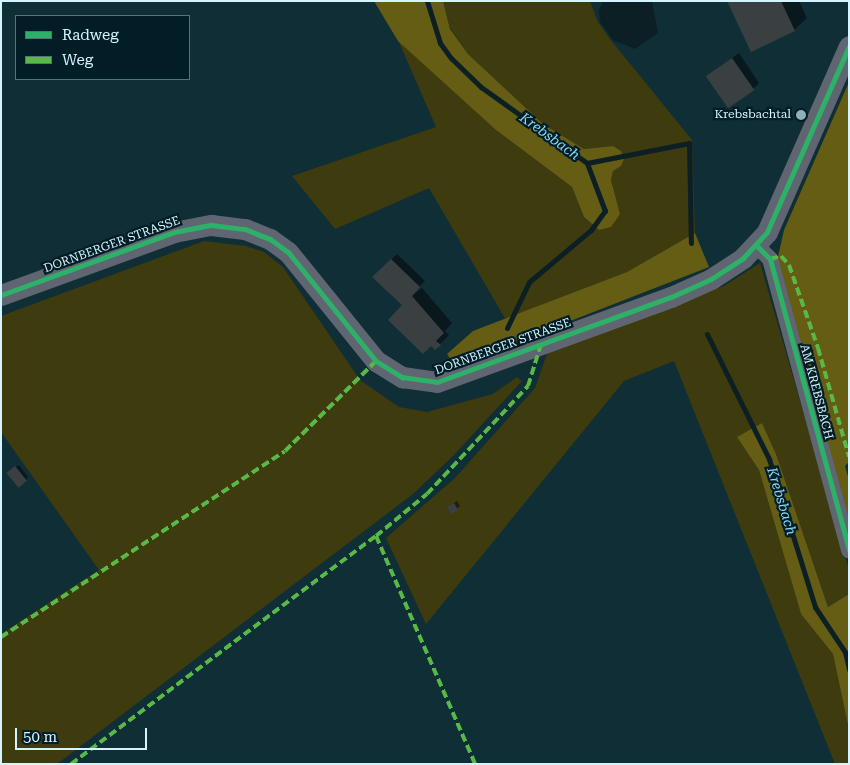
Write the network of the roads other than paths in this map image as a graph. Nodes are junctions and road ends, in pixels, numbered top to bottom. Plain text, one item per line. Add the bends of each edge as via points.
1 (849, 46) edge
2 (756, 245) junction
3 (1, 295) edge
4 (849, 550) edge

1 - 2 street, DORNBERGER STRASSE via 774,216
2 - 3 street, DORNBERGER STRASSE via 711,279 672,296 431,382 402,377 376,361 288,252 270,239 240,228 211,225 174,232
2 - 4 street, AM KREBSBACH via 770,259

